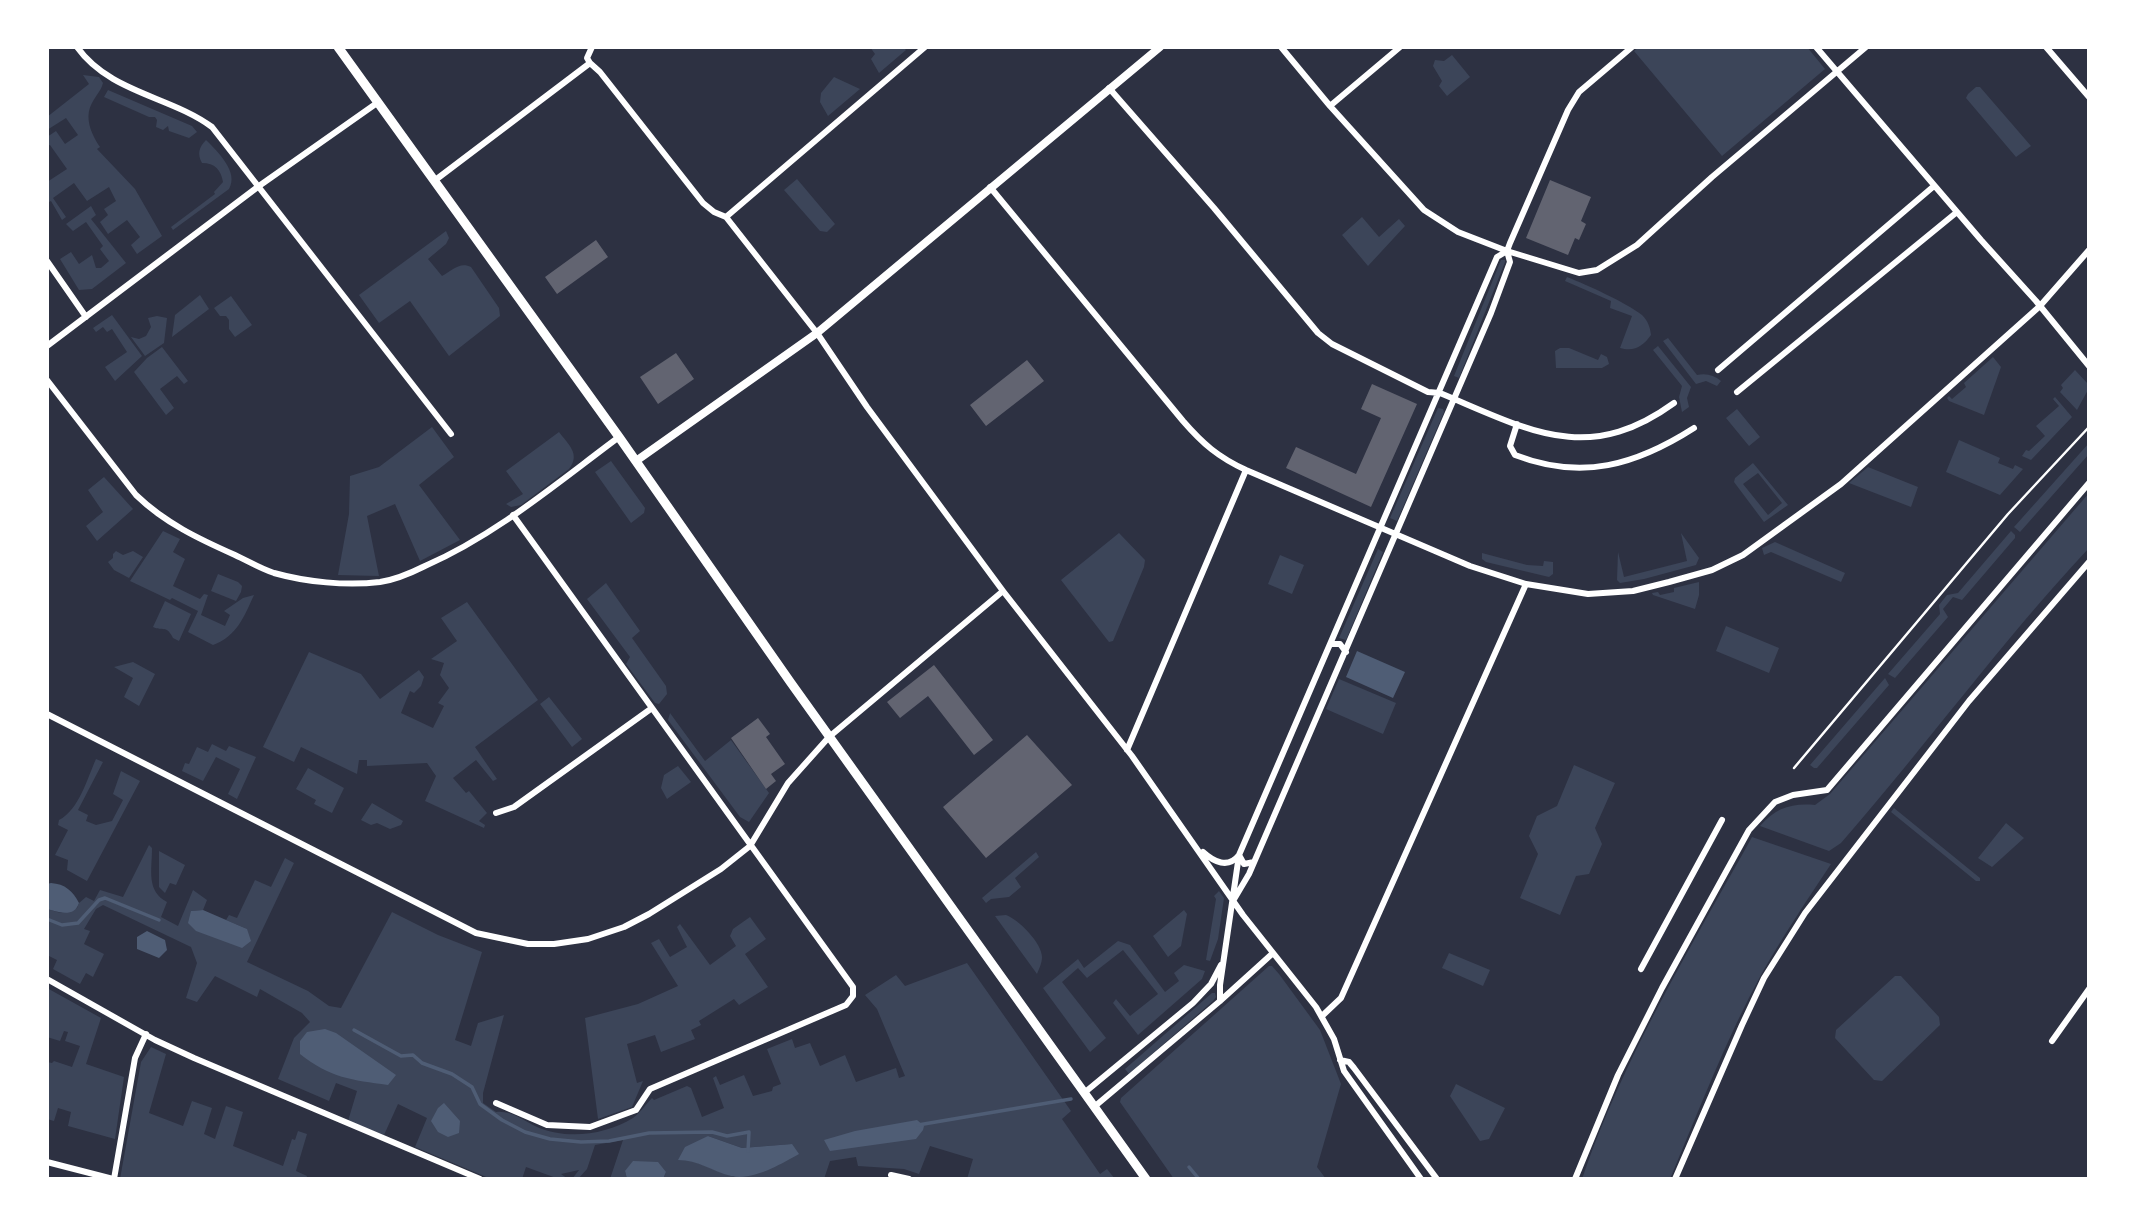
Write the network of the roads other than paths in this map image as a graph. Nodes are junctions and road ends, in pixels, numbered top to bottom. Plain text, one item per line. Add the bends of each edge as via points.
1 (77, 47) edge
2 (338, 47) edge
3 (592, 47) edge
4 (925, 47) edge
5 (1160, 47) edge
6 (1281, 47) edge
7 (1400, 47) edge
8 (1632, 47) edge
9 (1816, 47) edge
10 (1866, 47) edge
11 (2046, 47) edge
12 (590, 63) junction
13 (1837, 72) junction
14 (1109, 88) junction
15 (2089, 97) edge
16 (377, 103) junction
17 (1330, 106) junction
18 (434, 181) junction
19 (259, 186) junction
20 (1934, 186) junction
21 (990, 187) junction
22 (1957, 212) junction
23 (726, 217) junction
24 (2089, 250) edge
25 (1507, 251) junction
26 (47, 261) edge
27 (2040, 306) junction
28 (86, 317) junction
29 (817, 333) junction
30 (47, 346) edge
31 (2089, 366) edge
32 (1718, 370) dead end
33 (47, 380) edge
34 (1737, 392) dead end
35 (1440, 393) junction
36 (1454, 399) junction
37 (1674, 402) dead end
38 (1517, 424) junction
39 (2089, 427) edge
40 (1694, 428) dead end
41 (451, 434) dead end
42 (619, 437) junction
43 (636, 461) junction
44 (1246, 470) junction
45 (2089, 482) edge
46 (513, 515) junction
47 (1379, 527) junction
48 (1397, 534) junction
49 (2089, 562) edge
50 (1526, 583) junction
51 (1003, 591) junction
52 (1331, 644) junction
53 (1346, 652) junction
54 (652, 708) junction
55 (47, 714) edge
56 (829, 737) junction
57 (1127, 750) junction
58 (1794, 768) dead end
59 (496, 813) dead end
60 (1722, 820) dead end
61 (750, 846) junction
62 (1196, 846) junction
63 (1239, 855) junction
64 (1254, 862) junction
65 (1233, 901) junction
66 (1273, 953) junction
67 (1224, 960) junction
68 (1641, 969) dead end
69 (47, 979) edge
70 (2089, 989) edge
71 (1220, 1001) junction
72 (1322, 1016) junction
73 (146, 1034) junction
74 (2052, 1041) dead end
75 (1340, 1060) junction
76 (1084, 1093) junction
77 (496, 1103) dead end
78 (1094, 1107) junction
79 (47, 1162) edge
80 (891, 1175) dead end
81 (113, 1179) edge
82 (480, 1179) edge
83 (909, 1179) edge
84 (1146, 1179) edge
85 (1421, 1179) edge
86 (1437, 1179) edge
87 (1575, 1179) edge
88 (1675, 1179) edge

1 - 19 street via 113,80 197,116 212,127
2 - 16 main road
3 - 12 street via 587,58
4 - 23 street
5 - 14 street
6 - 17 street
7 - 17 street
8 - 25 street via 1579,92
9 - 13 street
10 - 13 street
11 - 15 street
12 - 18 street
12 - 23 street via 703,203
13 - 20 street
13 - 25 street via 1646,238 1612,262 1578,273
14 - 21 street
14 - 35 street via 1318,333 1428,392
16 - 18 main road
16 - 19 street
17 - 25 street via 1424,210 1458,232
18 - 42 main road
19 - 28 street
19 - 41 street
20 - 22 street
20 - 32 street
21 - 29 street
21 - 44 street via 1183,421 1206,446
22 - 27 street
22 - 34 street
23 - 29 street
24 - 27 street
25 - 35 street via 1497,257
25 - 36 street via 1510,262
26 - 28 street
27 - 31 street
27 - 50 street via 1847,479 1743,555 1712,570 1633,590 1588,594
28 - 30 street
29 - 43 street
29 - 51 street
33 - 46 street via 150,508 195,537 271,572 299,579 382,582 457,552
35 - 36 street
35 - 47 street
36 - 38 street
36 - 48 street
37 - 38 street via 1620,433 1592,438 1568,438
38 - 40 street via 1510,446 1515,455 1578,468 1629,461
39 - 58 lane via 2007,513
42 - 43 main road
42 - 46 street
43 - 56 main road
44 - 47 street
44 - 57 street
45 - 87 street via 1826,790 1793,794 1775,802 1749,830 1618,1075
46 - 54 street
47 - 48 street
47 - 52 street
48 - 50 street via 1470,566
48 - 53 street
49 - 88 street via 1969,701 1805,913 1764,978
50 - 72 street via 1341,998
51 - 56 street
51 - 57 street
52 - 53 street via 1340,644
52 - 63 street
53 - 64 street
54 - 59 street via 514,807
54 - 61 street
55 - 61 street via 448,920 503,940 554,944 624,928
56 - 61 street via 788,783
56 - 76 main road
57 - 62 street
60 - 68 street
61 - 77 street via 853,987 846,1005 650,1089 636,1110 590,1127 548,1125
62 - 63 street via 1224,864
62 - 65 street
63 - 64 street via 1244,863
63 - 65 street
64 - 65 street
65 - 66 street
65 - 67 street
66 - 71 street
66 - 72 street
67 - 71 street
67 - 76 street via 1193,1003
69 - 73 street
70 - 74 street
71 - 78 street
72 - 75 street
73 - 81 street via 135,1058
73 - 82 street
75 - 85 street
75 - 86 street via 1354,1068
76 - 78 main road
78 - 84 main road
79 - 81 street
80 - 83 street

